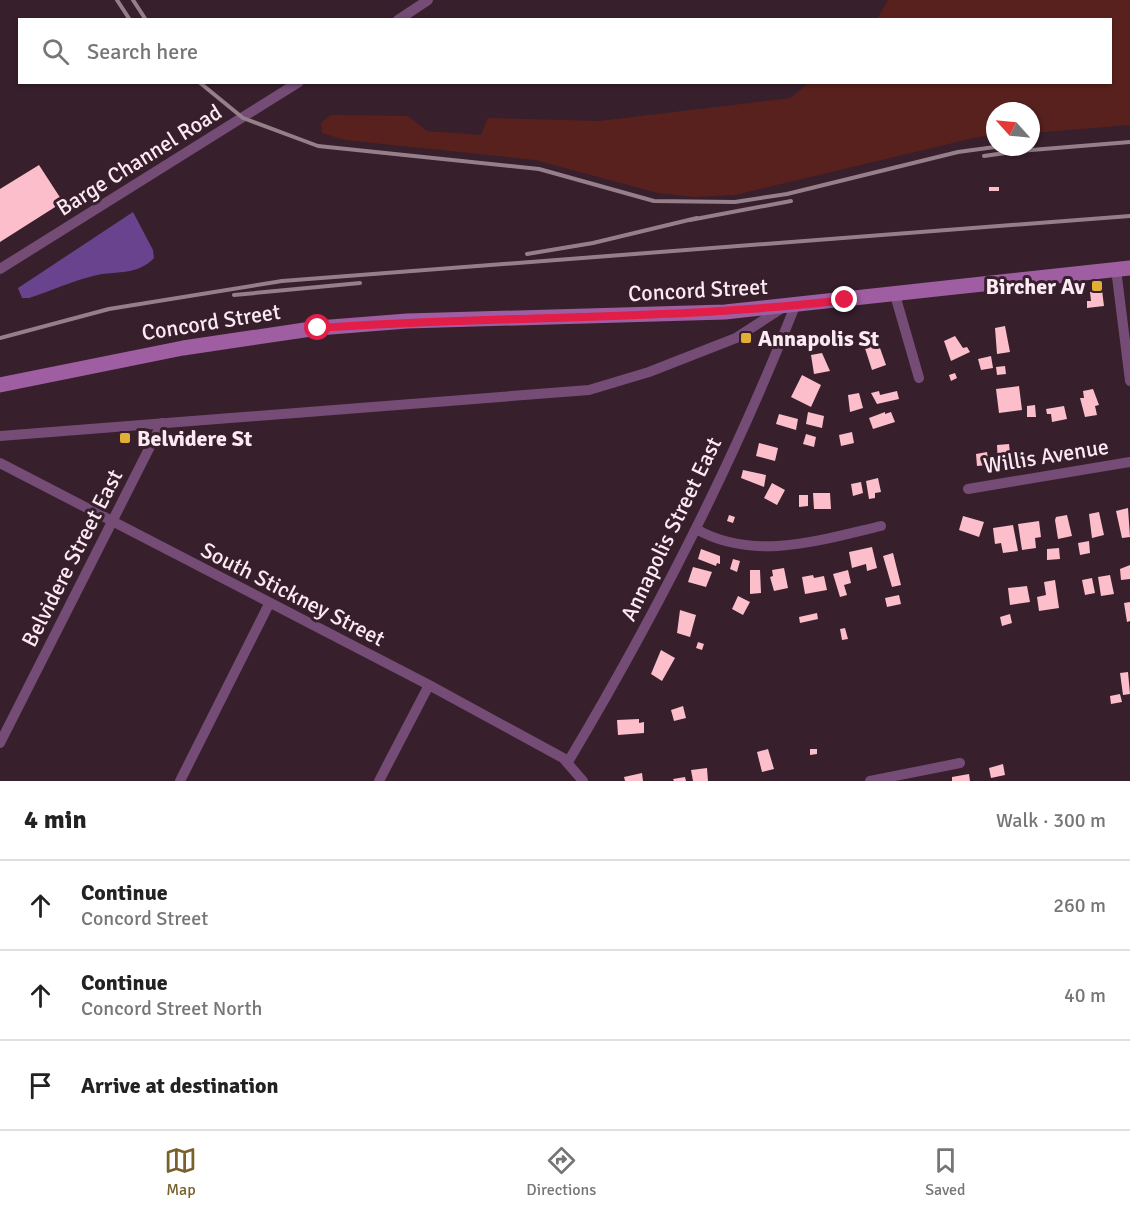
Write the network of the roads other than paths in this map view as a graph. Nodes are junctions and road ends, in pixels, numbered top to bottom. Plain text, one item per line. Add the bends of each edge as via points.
1 (428, 0) edge
2 (401, 18) edge
3 (296, 84) edge
4 (1123, 268) edge
5 (0, 269) edge
6 (895, 294) junction
7 (789, 307) junction
8 (919, 378) dead end
9 (1130, 381) edge
10 (0, 386) edge
11 (162, 423) junction
12 (0, 436) edge
13 (1130, 462) edge
14 (0, 463) edge
15 (968, 489) dead end
16 (114, 521) junction
17 (881, 526) dead end
18 (696, 529) junction
19 (269, 604) junction
20 (429, 686) junction
21 (0, 743) edge
22 (568, 762) junction
23 (960, 763) dead end
24 (180, 781) edge
25 (379, 781) edge
26 (583, 781) edge
27 (870, 781) edge

1 - 2 street
3 - 5 street, Barge Channel Road
4 - 6 main road
4 - 9 street
6 - 7 main road
6 - 8 street
7 - 10 main road, Concord Street via 318,328 183,348
7 - 11 street, Concord Street via 736,338 649,372 589,390
7 - 18 street, Annapolis Street East
11 - 12 street, Concord Street
11 - 16 street, Belvidere Street East
13 - 15 street, Willis Avenue
14 - 16 street, South Stickney Street
16 - 19 street, South Stickney Street
16 - 21 street, Belvidere Street East
17 - 18 street via 809,542 755,547 711,537
18 - 22 street, Annapolis Street East
19 - 20 street, South Stickney Street
19 - 24 street
20 - 22 street, South Stickney Street
20 - 25 street
22 - 26 street
23 - 27 street

